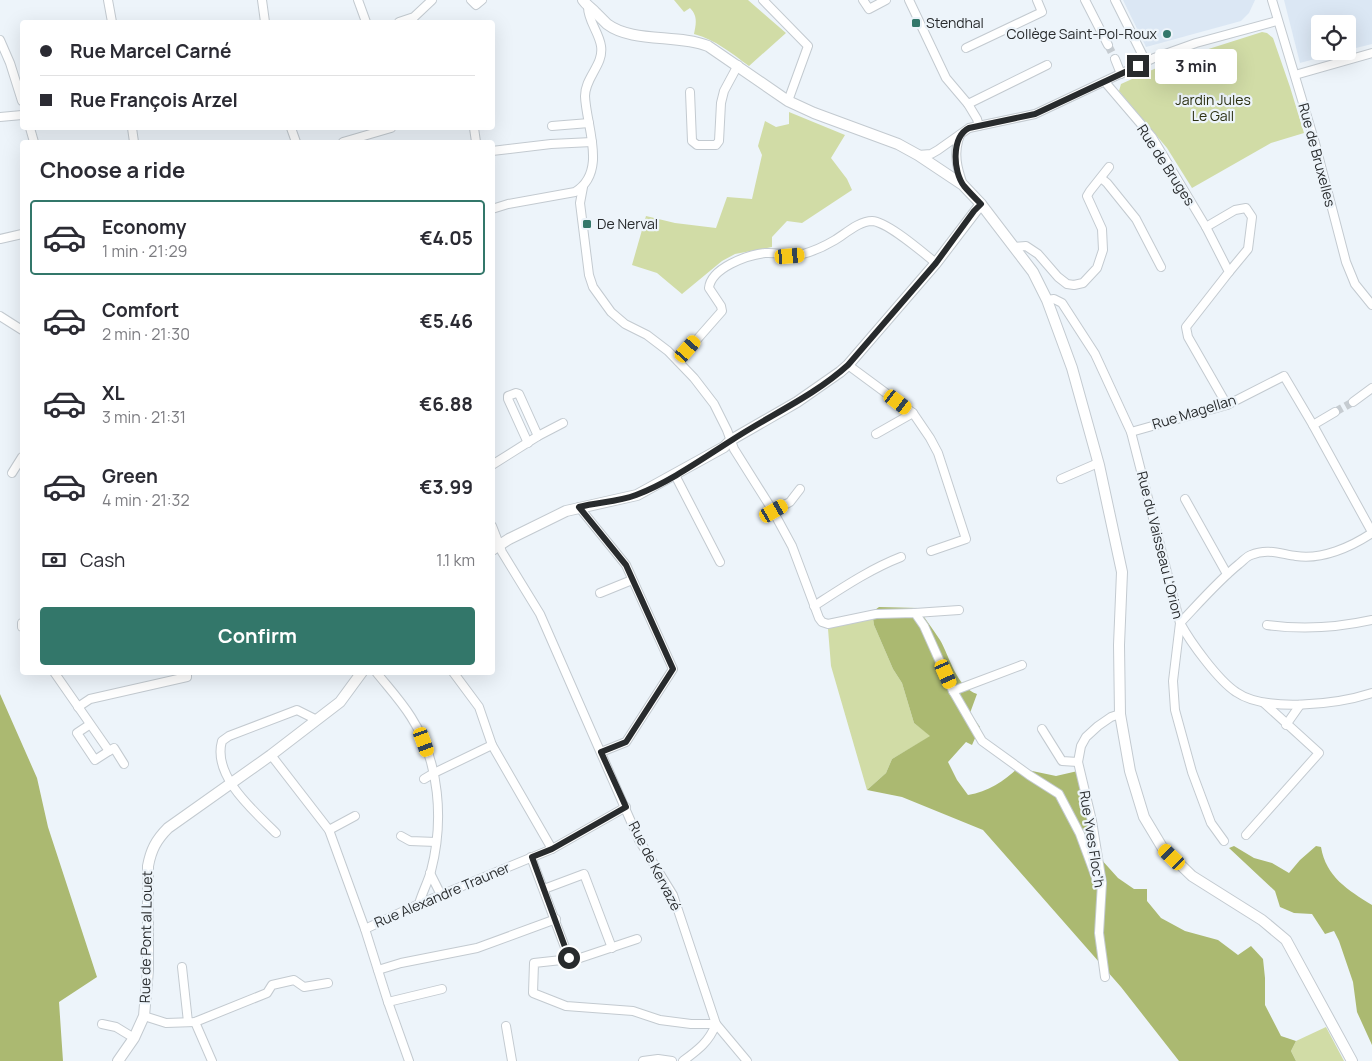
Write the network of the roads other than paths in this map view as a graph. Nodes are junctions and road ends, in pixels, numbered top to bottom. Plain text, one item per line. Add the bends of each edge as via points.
1 (108, 0) edge
2 (262, 0) edge
3 (358, 0) edge
4 (432, 0) edge
5 (471, 0) edge
6 (482, 0) edge
7 (763, 0) edge
8 (863, 0) edge
9 (886, 0) edge
10 (910, 0) edge
11 (1037, 0) edge
12 (1085, 0) edge
13 (1115, 0) edge
14 (1272, 0) edge
15 (585, 3) edge
16 (112, 20) edge
17 (265, 20) edge
18 (365, 20) edge
19 (405, 20) edge
20 (1278, 21) junction
21 (0, 40) edge
22 (1108, 45) tunnel mouth
23 (966, 48) dead end
24 (1372, 54) edge
25 (1115, 59) tunnel mouth
26 (1146, 62) junction
27 (738, 65) junction
28 (1047, 65) dead end
29 (1121, 74) junction
30 (1294, 75) junction
31 (1104, 82) junction
32 (690, 92) dead end
33 (20, 94) edge
34 (788, 101) junction
35 (968, 104) junction
36 (20, 115) edge
37 (0, 117) edge
38 (589, 123) junction
39 (552, 126) dead end
40 (979, 126) junction
41 (384, 130) edge
42 (961, 134) junction
43 (350, 140) edge
44 (592, 142) junction
45 (495, 152) edge
46 (918, 154) junction
47 (1109, 167) dead end
48 (1101, 178) junction
49 (963, 185) junction
50 (583, 187) junction
51 (566, 194) junction
52 (580, 203) junction
53 (981, 204) junction
54 (495, 208) edge
55 (1206, 227) junction
56 (20, 234) edge
57 (0, 239) edge
58 (1014, 247) junction
59 (936, 263) junction
60 (1161, 267) dead end
61 (1229, 272) junction
62 (1047, 300) junction
63 (1372, 306) edge
64 (0, 316) edge
65 (20, 329) edge
66 (678, 361) junction
67 (848, 365) junction
68 (1372, 388) edge
69 (1353, 402) tunnel mouth
70 (1227, 405) junction
71 (1335, 412) tunnel mouth
72 (913, 413) junction
73 (563, 423) dead end
74 (1313, 425) junction
75 (1131, 432) junction
76 (876, 434) dead end
77 (538, 436) junction
78 (731, 440) junction
79 (528, 443) junction
80 (20, 460) edge
81 (495, 463) edge
82 (1098, 463) junction
83 (12, 474) dead end
84 (674, 475) junction
85 (1061, 478) dead end
86 (800, 489) dead end
87 (1185, 499) dead end
88 (579, 507) junction
89 (774, 511) junction
90 (1372, 532) edge
91 (496, 547) edge
92 (931, 550) dead end
93 (901, 557) dead end
94 (720, 562) dead end
95 (1227, 574) junction
96 (632, 580) junction
97 (600, 593) dead end
98 (814, 606) junction
99 (959, 610) dead end
100 (915, 613) junction
101 (1372, 620) edge
102 (1180, 624) junction
103 (1267, 625) dead end
104 (1022, 666) dead end
105 (56, 675) edge
106 (187, 675) edge
107 (360, 675) edge
108 (378, 675) edge
109 (455, 675) edge
110 (953, 691) junction
111 (1372, 693) edge
112 (1264, 703) junction
113 (1300, 705) junction
114 (78, 707) junction
115 (1120, 714) junction
116 (317, 720) junction
117 (1286, 724) junction
118 (89, 725) junction
119 (1042, 730) dead end
120 (492, 745) junction
121 (109, 752) junction
122 (601, 752) junction
123 (271, 755) junction
124 (1078, 762) junction
125 (124, 764) dead end
126 (434, 773) junction
127 (424, 779) dead end
128 (231, 784) junction
129 (626, 807) junction
130 (355, 816) dead end
131 (329, 830) junction
132 (276, 833) dead end
133 (1246, 835) dead end
134 (401, 836) dead end
135 (1224, 841) dead end
136 (436, 842) junction
137 (552, 849) junction
138 (532, 857) junction
139 (430, 873) junction
140 (1102, 883) junction
141 (544, 889) junction
142 (441, 895) junction
143 (419, 904) junction
144 (556, 920) junction
145 (365, 928) junction
146 (637, 939) dead end
147 (612, 948) junction
148 (569, 958) junction
149 (182, 967) dead end
150 (378, 970) junction
151 (1105, 977) dead end
152 (328, 983) dead end
153 (442, 989) dead end
154 (388, 1002) junction
155 (144, 1016) junction
156 (192, 1022) junction
157 (102, 1024) dead end
158 (716, 1024) junction
159 (506, 1026) dead end
160 (134, 1038) junction
161 (209, 1060) edge
162 (118, 1061) edge
163 (409, 1061) edge
164 (512, 1061) edge
165 (643, 1061) edge
166 (672, 1061) edge
167 (683, 1061) edge
168 (747, 1061) edge
169 (1352, 1061) edge

1 - 16 street
2 - 17 street
3 - 18 street
4 - 19 street via 414,17
5 - 6 street via 476,6
7 - 34 street via 808,46
8 - 9 street via 869,9
10 - 35 street via 946,78
11 - 23 street via 1042,12
12 - 22 street
13 - 26 street
14 - 20 street, Rue de Bruxelles
15 - 27 street via 608,25 626,33 696,41
15 - 38 street via 601,45 602,57 586,86
20 - 26 street via 1196,43
20 - 30 street, Rue de Bruxelles
21 - 33 street
24 - 30 street
25 - 29 street
26 - 29 street
27 - 32 street via 724,91 716,145 697,145 692,141
27 - 34 street
28 - 35 street
29 - 31 street
30 - 63 street, Rue de Bruxelles via 1346,262 1355,284
31 - 40 street via 1035,114
31 - 55 street, Rue de Bruges via 1152,137
34 - 46 street
35 - 40 street
36 - 37 street
38 - 39 street
38 - 44 street
40 - 42 street
41 - 43 street
42 - 46 street via 931,154
42 - 49 street via 957,143 956,165
44 - 45 street
44 - 50 street via 591,172
46 - 49 street
47 - 48 street
48 - 58 street via 1088,196 1102,229 1103,250 1097,268 1083,283 1067,284 1038,254 1026,246
48 - 60 street via 1136,219
49 - 53 street
50 - 51 street
50 - 52 street
51 - 52 street
51 - 54 street
52 - 66 street via 593,287 624,324 647,335
53 - 58 street
53 - 59 street
55 - 61 street, Rue de Bruges
55 - 61 street via 1235,210 1246,208 1250,213 1248,249
56 - 57 street
58 - 62 street via 1033,272
59 - 66 street via 889,227 873,221 860,224 832,242 802,255 766,253 750,256 727,266 711,279 709,288 722,311
59 - 67 street
61 - 70 street via 1186,328
62 - 75 street, Rue du Vaisseau L'Orion via 1062,303 1095,354
62 - 82 street via 1072,368
64 - 65 street
66 - 78 street via 714,404
67 - 72 street
67 - 78 street via 797,402
68 - 69 street
70 - 74 street, Rue Magellan via 1284,376
70 - 75 street, Rue Magellan
71 - 74 street
72 - 76 street
72 - 92 street via 938,453 966,539
73 - 77 street
74 - 90 street
75 - 102 street, Rue du Vaisseau L'Orion
77 - 79 street
77 - 79 street via 519,394 508,396
78 - 84 street
78 - 89 street
79 - 81 street
80 - 83 street
82 - 85 street
82 - 115 street via 1122,572
84 - 88 street via 637,494
84 - 94 street
86 - 89 street via 790,502
87 - 95 street
88 - 91 street via 552,517
88 - 96 street via 626,565
89 - 98 street via 792,546
90 - 95 street via 1349,546 1309,556 1266,551 1250,555
91 - 122 street, Rue de Kervazé via 540,614
93 - 98 street via 854,580
95 - 102 street
96 - 97 street
96 - 122 street via 673,669 626,742
98 - 100 street via 819,618 828,624 876,614
99 - 100 street
100 - 110 street
101 - 103 street via 1327,628 1292,629
102 - 112 street via 1187,637 1236,693
102 - 135 street, Rue du Vaisseau L'Orion via 1173,681 1175,710 1194,780 1211,823
104 - 110 street
105 - 114 street
106 - 114 street via 90,699
107 - 116 street, Rue de Pont al Louet via 340,702
108 - 126 street via 412,718
109 - 120 street via 479,707
110 - 140 street via 982,741 1059,794 1080,834 1097,880
111 - 113 street
112 - 113 street
112 - 117 street
113 - 117 street
114 - 118 street
115 - 124 street via 1111,717 1086,737
115 - 169 street via 1130,771 1144,817 1162,847 1192,876 1262,920 1286,940
116 - 123 street, Rue de Pont al Louet
116 - 128 street via 297,710 222,741 219,750
117 - 133 street via 1319,753
118 - 121 street
118 - 121 street via 77,733 95,760
119 - 124 street via 1062,761
120 - 126 street
120 - 137 street
121 - 125 street via 114,748
122 - 129 street, Rue de Kervazé
123 - 128 street, Rue de Pont al Louet
123 - 131 street
124 - 140 street, Rue Yves Floc'h
126 - 127 street
126 - 136 street via 438,806
128 - 132 street
128 - 155 street, Rue de Pont al Louet via 168,828 157,838 151,851
129 - 137 street, Rue Alexandre Trauner
129 - 158 street, Rue de Kervazé via 639,840 673,895
130 - 131 street
131 - 145 street
134 - 136 street via 410,841
136 - 139 street
137 - 138 street, Rue Alexandre Trauner
138 - 141 street
138 - 142 street, Rue Alexandre Trauner
139 - 142 street
139 - 143 street
140 - 151 street, Rue Yves Floc'h via 1099,933
141 - 144 street
141 - 147 street via 584,874
142 - 143 street, Rue Alexandre Trauner
143 - 145 street, Rue Alexandre Trauner
144 - 148 street
144 - 150 street via 477,948
145 - 150 street
146 - 147 street
147 - 148 street
148 - 158 street via 534,963 533,993 566,1006 633,1011 660,1020
149 - 156 street
150 - 154 street
152 - 156 street via 304,988 294,980 272,985 267,993
153 - 154 street
154 - 163 street
155 - 156 street via 166,1023
155 - 160 street, Rue de Pont al Louet
156 - 161 street
157 - 160 street via 116,1027
158 - 167 street via 702,1048
158 - 168 street
159 - 164 street
160 - 162 street, Rue de Pont al Louet
165 - 166 street

